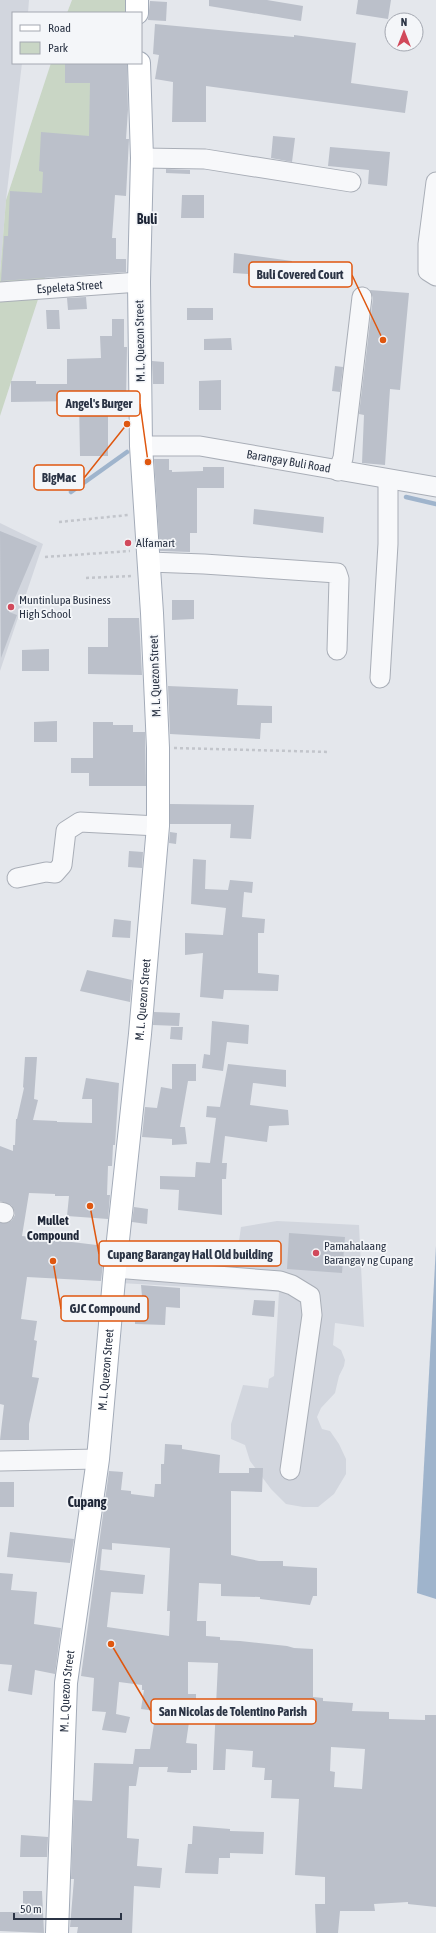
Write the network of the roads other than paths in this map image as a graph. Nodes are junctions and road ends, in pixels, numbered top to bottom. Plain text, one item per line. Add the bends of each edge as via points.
1 (137, 0) edge
2 (137, 12) edge
3 (139, 64) edge
4 (142, 158) junction
5 (351, 182) dead end
6 (436, 182) edge
7 (432, 244) edge
8 (436, 276) edge
9 (139, 282) junction
10 (0, 292) edge
11 (362, 298) dead end
12 (141, 446) junction
13 (338, 471) junction
14 (388, 480) junction
15 (436, 487) edge
16 (149, 562) junction
17 (337, 650) dead end
18 (380, 678) dead end
19 (158, 826) junction
20 (17, 878) dead end
21 (115, 1268) junction
22 (98, 1459) junction
23 (0, 1461) edge
24 (290, 1470) dead end
25 (57, 1933) edge

1 - 2 main road
3 - 4 main road, M. L. Quezon Street
4 - 5 street via 205,159
4 - 9 main road, M. L. Quezon Street
6 - 7 street
7 - 8 street via 428,271
9 - 10 street, Espeleta Street
9 - 12 main road, M. L. Quezon Street
11 - 13 street via 343,458
12 - 13 street, Barangay Buli Road via 200,446
12 - 16 main road, M. L. Quezon Street
13 - 14 street, Barangay Buli Road
14 - 15 street, Barangay Buli Road
14 - 18 street via 388,537
16 - 17 street via 337,573
16 - 19 main road, M. L. Quezon Street via 158,748
19 - 20 street via 80,822 66,832 62,865 55,872
19 - 21 main road, M. L. Quezon Street via 140,1034
21 - 22 main road, M. L. Quezon Street
21 - 24 street via 280,1281 310,1296 312,1316
22 - 23 street
22 - 25 main road, M. L. Quezon Street via 66,1683

